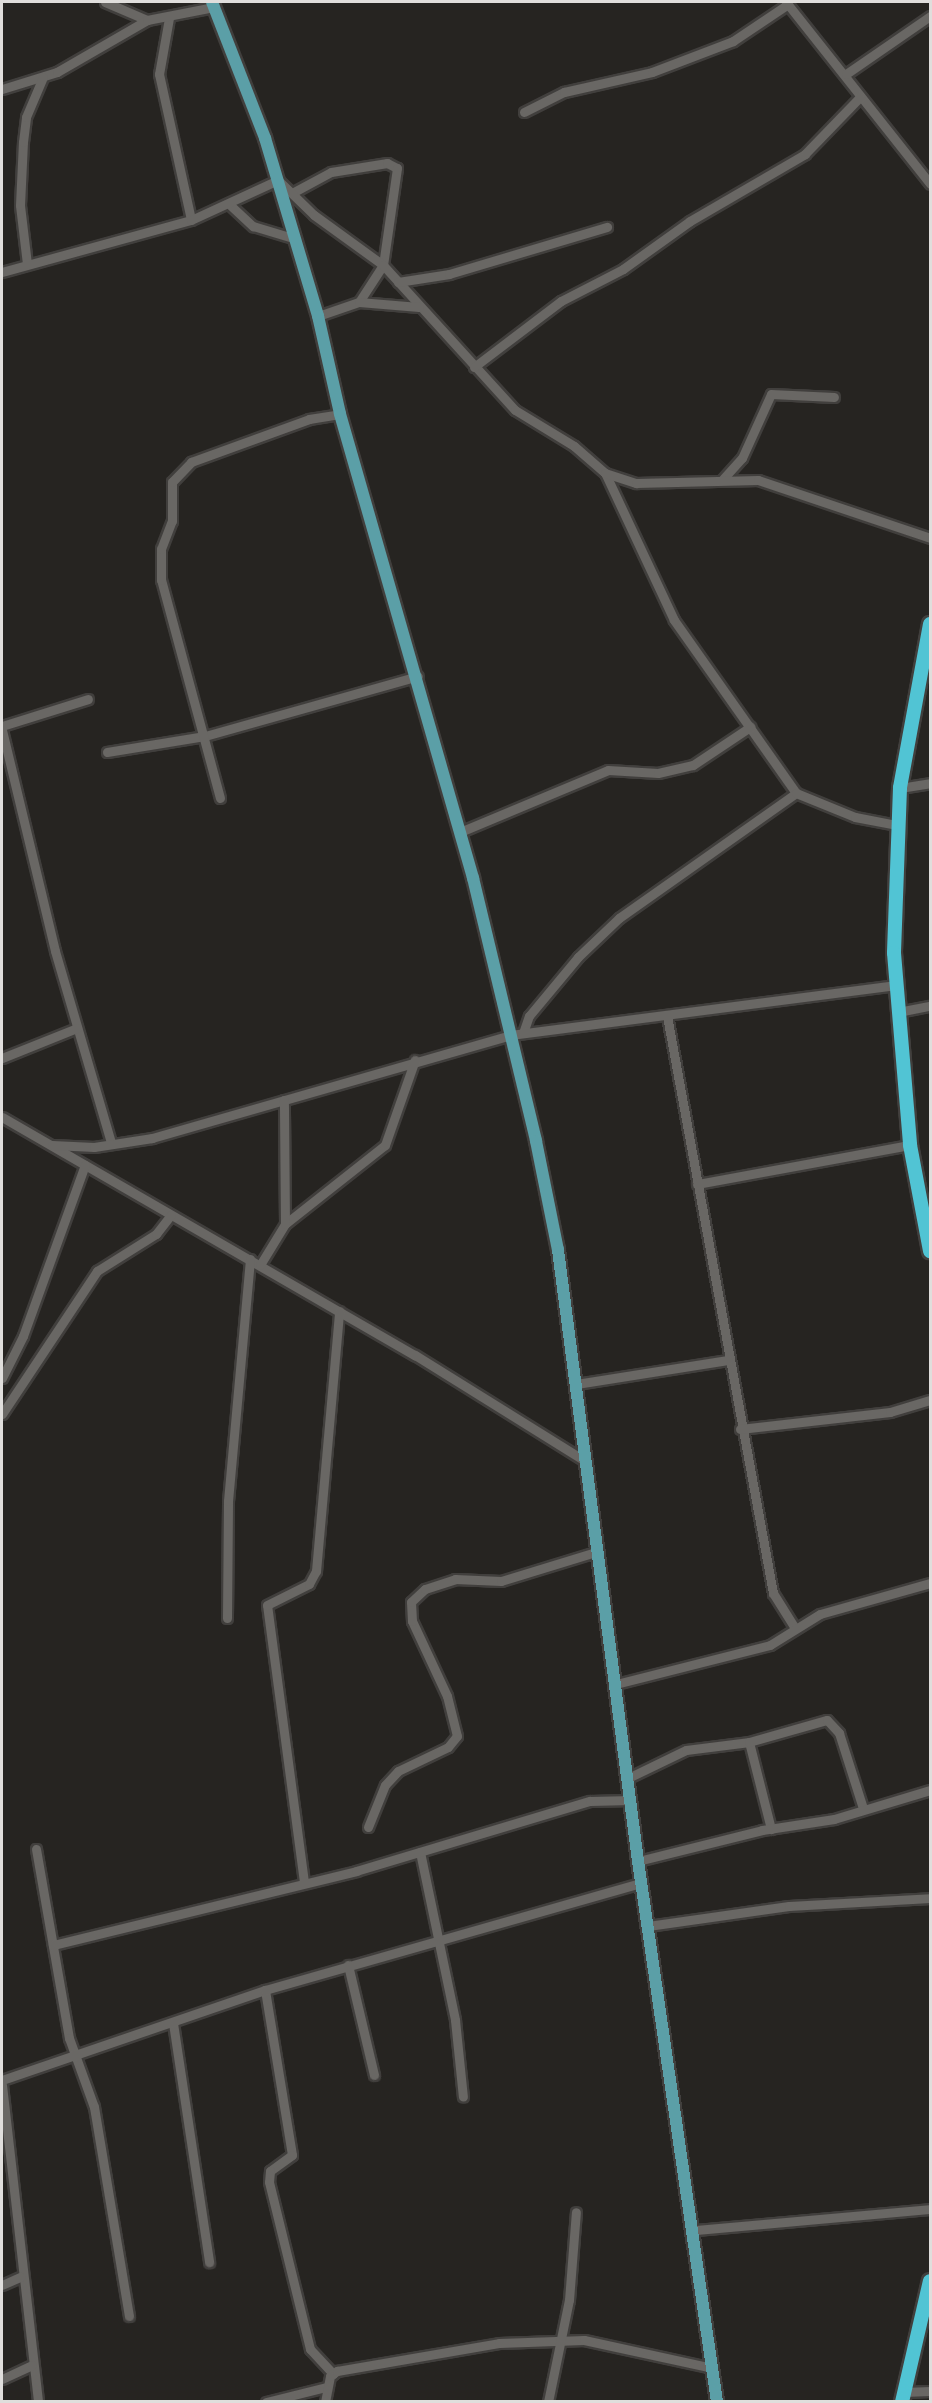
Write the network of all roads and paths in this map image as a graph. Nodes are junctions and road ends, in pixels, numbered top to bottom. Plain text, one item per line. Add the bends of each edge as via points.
1 (105, 2) edge
2 (787, 3) edge
3 (213, 4) edge
4 (930, 16) edge
5 (169, 18) junction
6 (147, 20) junction
7 (846, 74) junction
8 (43, 77) junction
9 (2, 89) edge
10 (860, 97) junction
11 (524, 112) dead end
12 (278, 180) junction
13 (930, 184) edge
14 (292, 194) junction
15 (228, 204) junction
16 (191, 220) junction
17 (607, 227) dead end
18 (296, 239) junction
19 (27, 264) junction
20 (383, 265) junction
21 (2, 272) edge
22 (398, 282) junction
23 (359, 302) junction
24 (419, 307) junction
25 (318, 316) junction
26 (474, 367) junction
27 (834, 397) dead end
28 (340, 414) junction
29 (605, 473) junction
30 (722, 480) junction
31 (930, 538) edge
32 (930, 624) edge
33 (418, 676) junction
34 (88, 699) dead end
35 (750, 727) junction
36 (2, 728) edge
37 (205, 736) junction
38 (107, 752) dead end
39 (930, 783) edge
40 (900, 788) junction
41 (796, 793) junction
42 (220, 798) dead end
43 (897, 825) junction
44 (460, 832) junction
45 (896, 985) junction
46 (930, 1006) edge
47 (898, 1012) junction
48 (668, 1016) junction
49 (77, 1028) junction
50 (517, 1034) junction
51 (2, 1058) edge
52 (415, 1060) junction
53 (284, 1100) junction
54 (2, 1117) edge
55 (111, 1142) junction
56 (52, 1145) junction
57 (910, 1145) junction
58 (85, 1165) junction
59 (697, 1184) junction
60 (171, 1215) junction
61 (285, 1224) junction
62 (930, 1251) edge
63 (250, 1259) junction
64 (260, 1265) junction
65 (339, 1311) junction
66 (728, 1360) junction
67 (2, 1378) edge
68 (576, 1384) junction
69 (930, 1400) edge
70 (2, 1414) edge
71 (740, 1429) junction
72 (585, 1461) junction
73 (596, 1552) junction
74 (930, 1583) edge
75 (227, 1618) dead end
76 (794, 1627) junction
77 (616, 1684) junction
78 (749, 1742) junction
79 (628, 1778) junction
80 (930, 1790) edge
81 (631, 1800) junction
82 (863, 1808) junction
83 (369, 1827) dead end
84 (771, 1829) junction
85 (36, 1850) dead end
86 (420, 1852) junction
87 (638, 1860) junction
88 (304, 1882) junction
89 (641, 1883) junction
90 (930, 1898) edge
91 (648, 1926) junction
92 (435, 1941) junction
93 (53, 1945) junction
94 (348, 1965) junction
95 (265, 1990) junction
96 (172, 2023) junction
97 (76, 2058) junction
98 (374, 2075) dead end
99 (2, 2080) edge
100 (2, 2085) edge
101 (463, 2097) dead end
102 (5, 2181) edge
103 (930, 2209) edge
104 (576, 2212) dead end
105 (695, 2230) junction
106 (209, 2262) dead end
107 (20, 2277) junction
108 (930, 2281) edge
109 (2, 2284) edge
110 (129, 2316) dead end
111 (558, 2338) junction
112 (32, 2366) junction
113 (712, 2368) junction
114 (333, 2374) junction
115 (2, 2379) edge
116 (326, 2387) junction
117 (930, 2391) edge
118 (903, 2397) edge
119 (38, 2402) edge
120 (266, 2402) edge
121 (325, 2402) edge
122 (548, 2402) edge
123 (717, 2402) edge

1 - 6 street
2 - 7 street
2 - 11 street via 733,41 652,72 564,92
3 - 5 street
3 - 12 main road
4 - 7 street
5 - 6 street
5 - 16 street via 159,74
6 - 8 street
7 - 10 street
8 - 9 street
8 - 19 street via 23,142 20,205
10 - 13 street
10 - 26 street via 806,154 690,221 623,269 561,301
12 - 14 street
12 - 15 street
12 - 18 main road
14 - 20 street
14 - 20 street via 331,172 394,165 398,173
15 - 16 street
15 - 18 street via 253,226
16 - 19 street
17 - 22 street via 449,274
18 - 25 main road
19 - 21 street
20 - 22 street
20 - 23 street
22 - 24 street
23 - 24 street
23 - 25 street
24 - 26 street
25 - 28 main road
26 - 29 street via 515,410 574,446
27 - 30 street via 771,394 742,458
28 - 33 main road
28 - 37 street via 309,419 190,462 172,482 172,521 161,549 161,580
29 - 30 street via 636,483
29 - 35 street via 674,620
30 - 31 street via 779,486
32 - 40 highway
33 - 37 street
33 - 44 main road
34 - 36 street
35 - 41 street
35 - 44 street via 693,765 658,773 608,770
36 - 49 street
37 - 38 street
37 - 42 street
39 - 40 street
40 - 43 highway
41 - 43 street via 855,817
41 - 50 street via 619,918 578,957
43 - 45 highway
44 - 50 main road
45 - 47 highway
45 - 48 street
46 - 47 street
47 - 57 highway
48 - 50 street
48 - 59 street
49 - 51 street
49 - 55 street
50 - 52 street
50 - 68 main road via 558,1250
52 - 53 street
52 - 61 street via 385,1145
53 - 55 street via 152,1138
53 - 61 street
54 - 56 street
55 - 56 street
56 - 58 street
57 - 59 street
57 - 62 highway
58 - 60 street
58 - 67 street via 23,1336
59 - 66 street
60 - 63 street
60 - 70 street via 156,1234 98,1271
61 - 64 street
63 - 64 street
63 - 75 street via 228,1501
64 - 65 street
65 - 72 street
65 - 88 street via 316,1571 309,1584 267,1605
66 - 68 street
66 - 71 street
68 - 72 main road
69 - 71 street via 890,1412
71 - 76 street via 774,1593
72 - 73 main road
73 - 77 main road
73 - 83 street via 501,1581 455,1579 425,1589 411,1602 412,1621 447,1696 457,1736 448,1747 398,1771 386,1785
74 - 76 street via 820,1614
76 - 77 street via 770,1645
77 - 79 main road
78 - 79 street via 686,1750
78 - 82 street via 832,1721
78 - 84 street
79 - 81 main road
80 - 82 street
81 - 86 street via 590,1801
81 - 87 main road
82 - 84 street via 834,1819
84 - 87 street
85 - 93 street
86 - 88 street
86 - 92 street
87 - 89 main road
88 - 93 street
89 - 91 main road
89 - 92 street
90 - 91 street via 789,1906
91 - 105 main road
92 - 94 street
92 - 101 street via 455,2020
93 - 97 street
94 - 95 street
94 - 98 street
95 - 96 street
95 - 114 street via 292,2155 270,2171 269,2182 310,2349
96 - 97 street
96 - 106 street
97 - 99 street
97 - 110 street via 94,2107
100 - 102 street
102 - 107 street
103 - 105 street
104 - 111 street via 569,2300
105 - 113 main road
107 - 109 street
107 - 112 street
108 - 118 highway
111 - 113 street
111 - 114 street via 480,2345
111 - 122 street
112 - 115 street
112 - 119 street
113 - 123 main road
114 - 116 street
116 - 120 street
116 - 121 street
117 - 118 street

